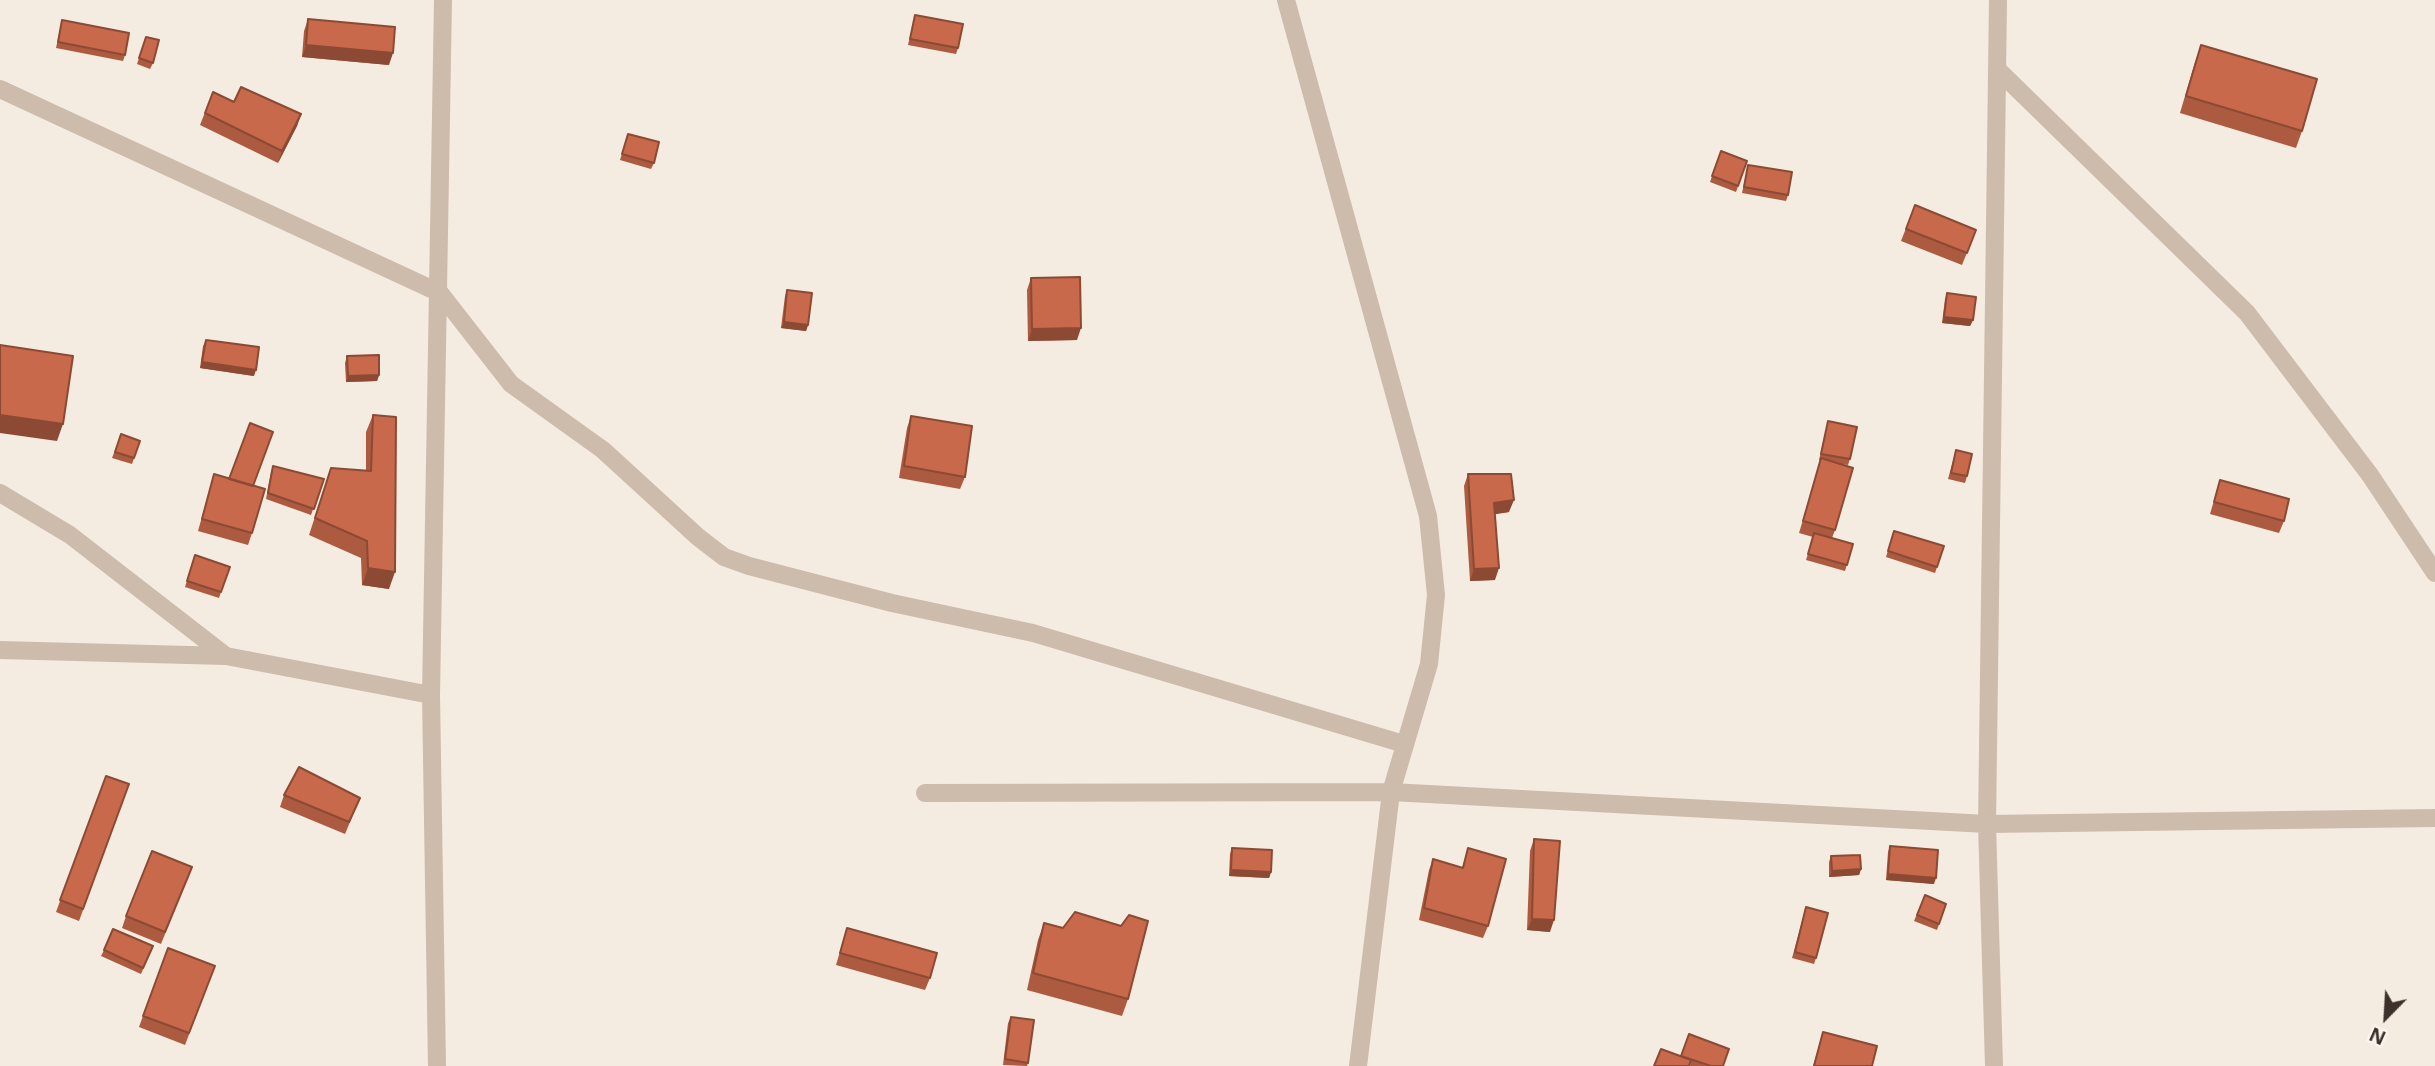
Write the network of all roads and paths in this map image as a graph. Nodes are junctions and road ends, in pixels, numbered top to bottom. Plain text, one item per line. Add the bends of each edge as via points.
1 (443, 0) edge
2 (1286, 0) edge
3 (1998, 0) edge
4 (1997, 69) junction
5 (0, 89) edge
6 (440, 293) junction
7 (0, 494) edge
8 (2435, 573) edge
9 (0, 650) edge
10 (226, 656) junction
11 (430, 695) junction
12 (1404, 744) junction
13 (1391, 792) junction
14 (925, 793) dead end
15 (2435, 818) edge
16 (1987, 824) junction
17 (437, 1066) edge
18 (1358, 1066) edge
19 (1994, 1066) edge

1 - 6 street
2 - 12 street via 1429,516 1436,596 1429,664
3 - 4 street
4 - 8 street via 2246,313 2370,475
4 - 16 street
5 - 6 street
6 - 11 street
6 - 12 street via 511,384 603,450 724,557 892,603 1033,633
7 - 10 street via 70,535
9 - 10 street
10 - 11 street
11 - 17 street
12 - 13 street
13 - 14 street
13 - 16 street
13 - 18 street
15 - 16 street
16 - 19 street

